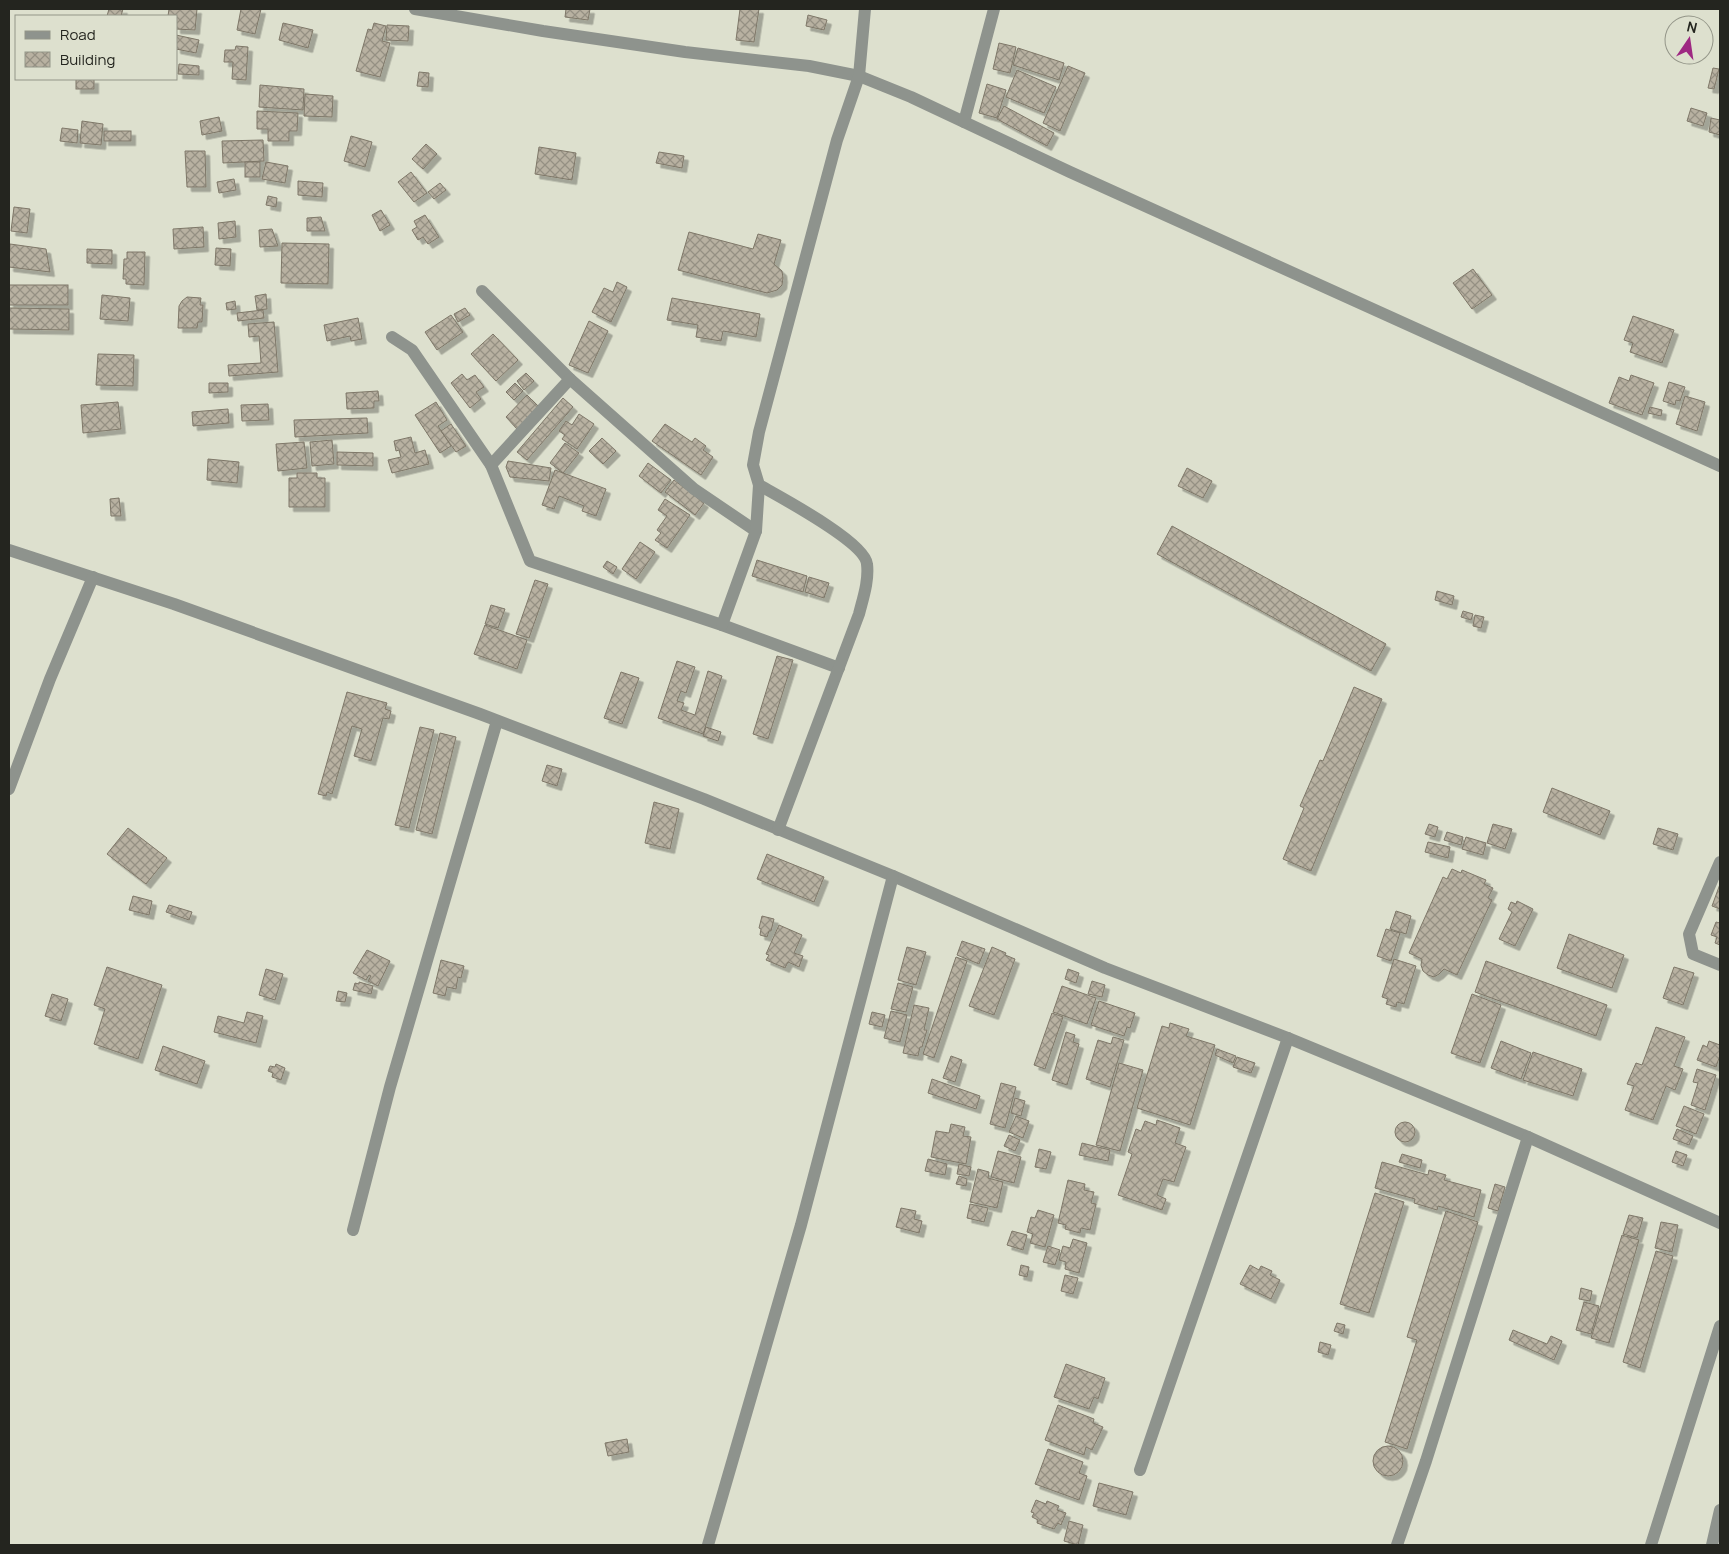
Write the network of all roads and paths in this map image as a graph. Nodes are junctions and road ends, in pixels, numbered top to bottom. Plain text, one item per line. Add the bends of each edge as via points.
1 (415, 9) edge
2 (866, 9) edge
3 (994, 9) edge
4 (859, 76) junction
5 (964, 122) junction
6 (482, 291) dead end
7 (392, 337) dead end
8 (570, 379) junction
9 (491, 466) junction
10 (1720, 466) edge
11 (759, 485) junction
12 (756, 531) junction
13 (9, 550) edge
14 (93, 577) junction
15 (722, 625) junction
16 (839, 668) junction
17 (497, 721) junction
18 (9, 790) edge
19 (778, 830) junction
20 (1720, 862) edge
21 (892, 876) junction
22 (1720, 965) edge
23 (1288, 1038) junction
24 (1528, 1137) junction
25 (1720, 1223) edge
26 (353, 1230) dead end
27 (1720, 1326) edge
28 (1140, 1470) dead end
29 (1720, 1510) edge
30 (708, 1545) edge
31 (1397, 1545) edge
32 (1651, 1545) edge
33 (1712, 1545) edge

1 - 4 street via 543,31 809,66
2 - 4 street
3 - 5 street
4 - 5 street
4 - 11 street via 837,140 759,432 753,465
5 - 10 street
6 - 8 street
7 - 9 street via 412,350
8 - 9 street
8 - 12 street via 694,489
9 - 15 street via 530,561
11 - 12 street
11 - 16 street via 809,512 859,549 867,563 864,597
12 - 15 street
13 - 14 street
14 - 17 street
14 - 18 street via 50,679
15 - 16 street
16 - 19 street
17 - 19 street
17 - 26 street via 390,1087
19 - 21 street
20 - 22 street via 1689,934 1693,954
21 - 23 street via 1106,968
21 - 30 street via 801,1225
23 - 24 street
23 - 28 street
24 - 25 street
24 - 31 street
27 - 32 street
29 - 33 street

